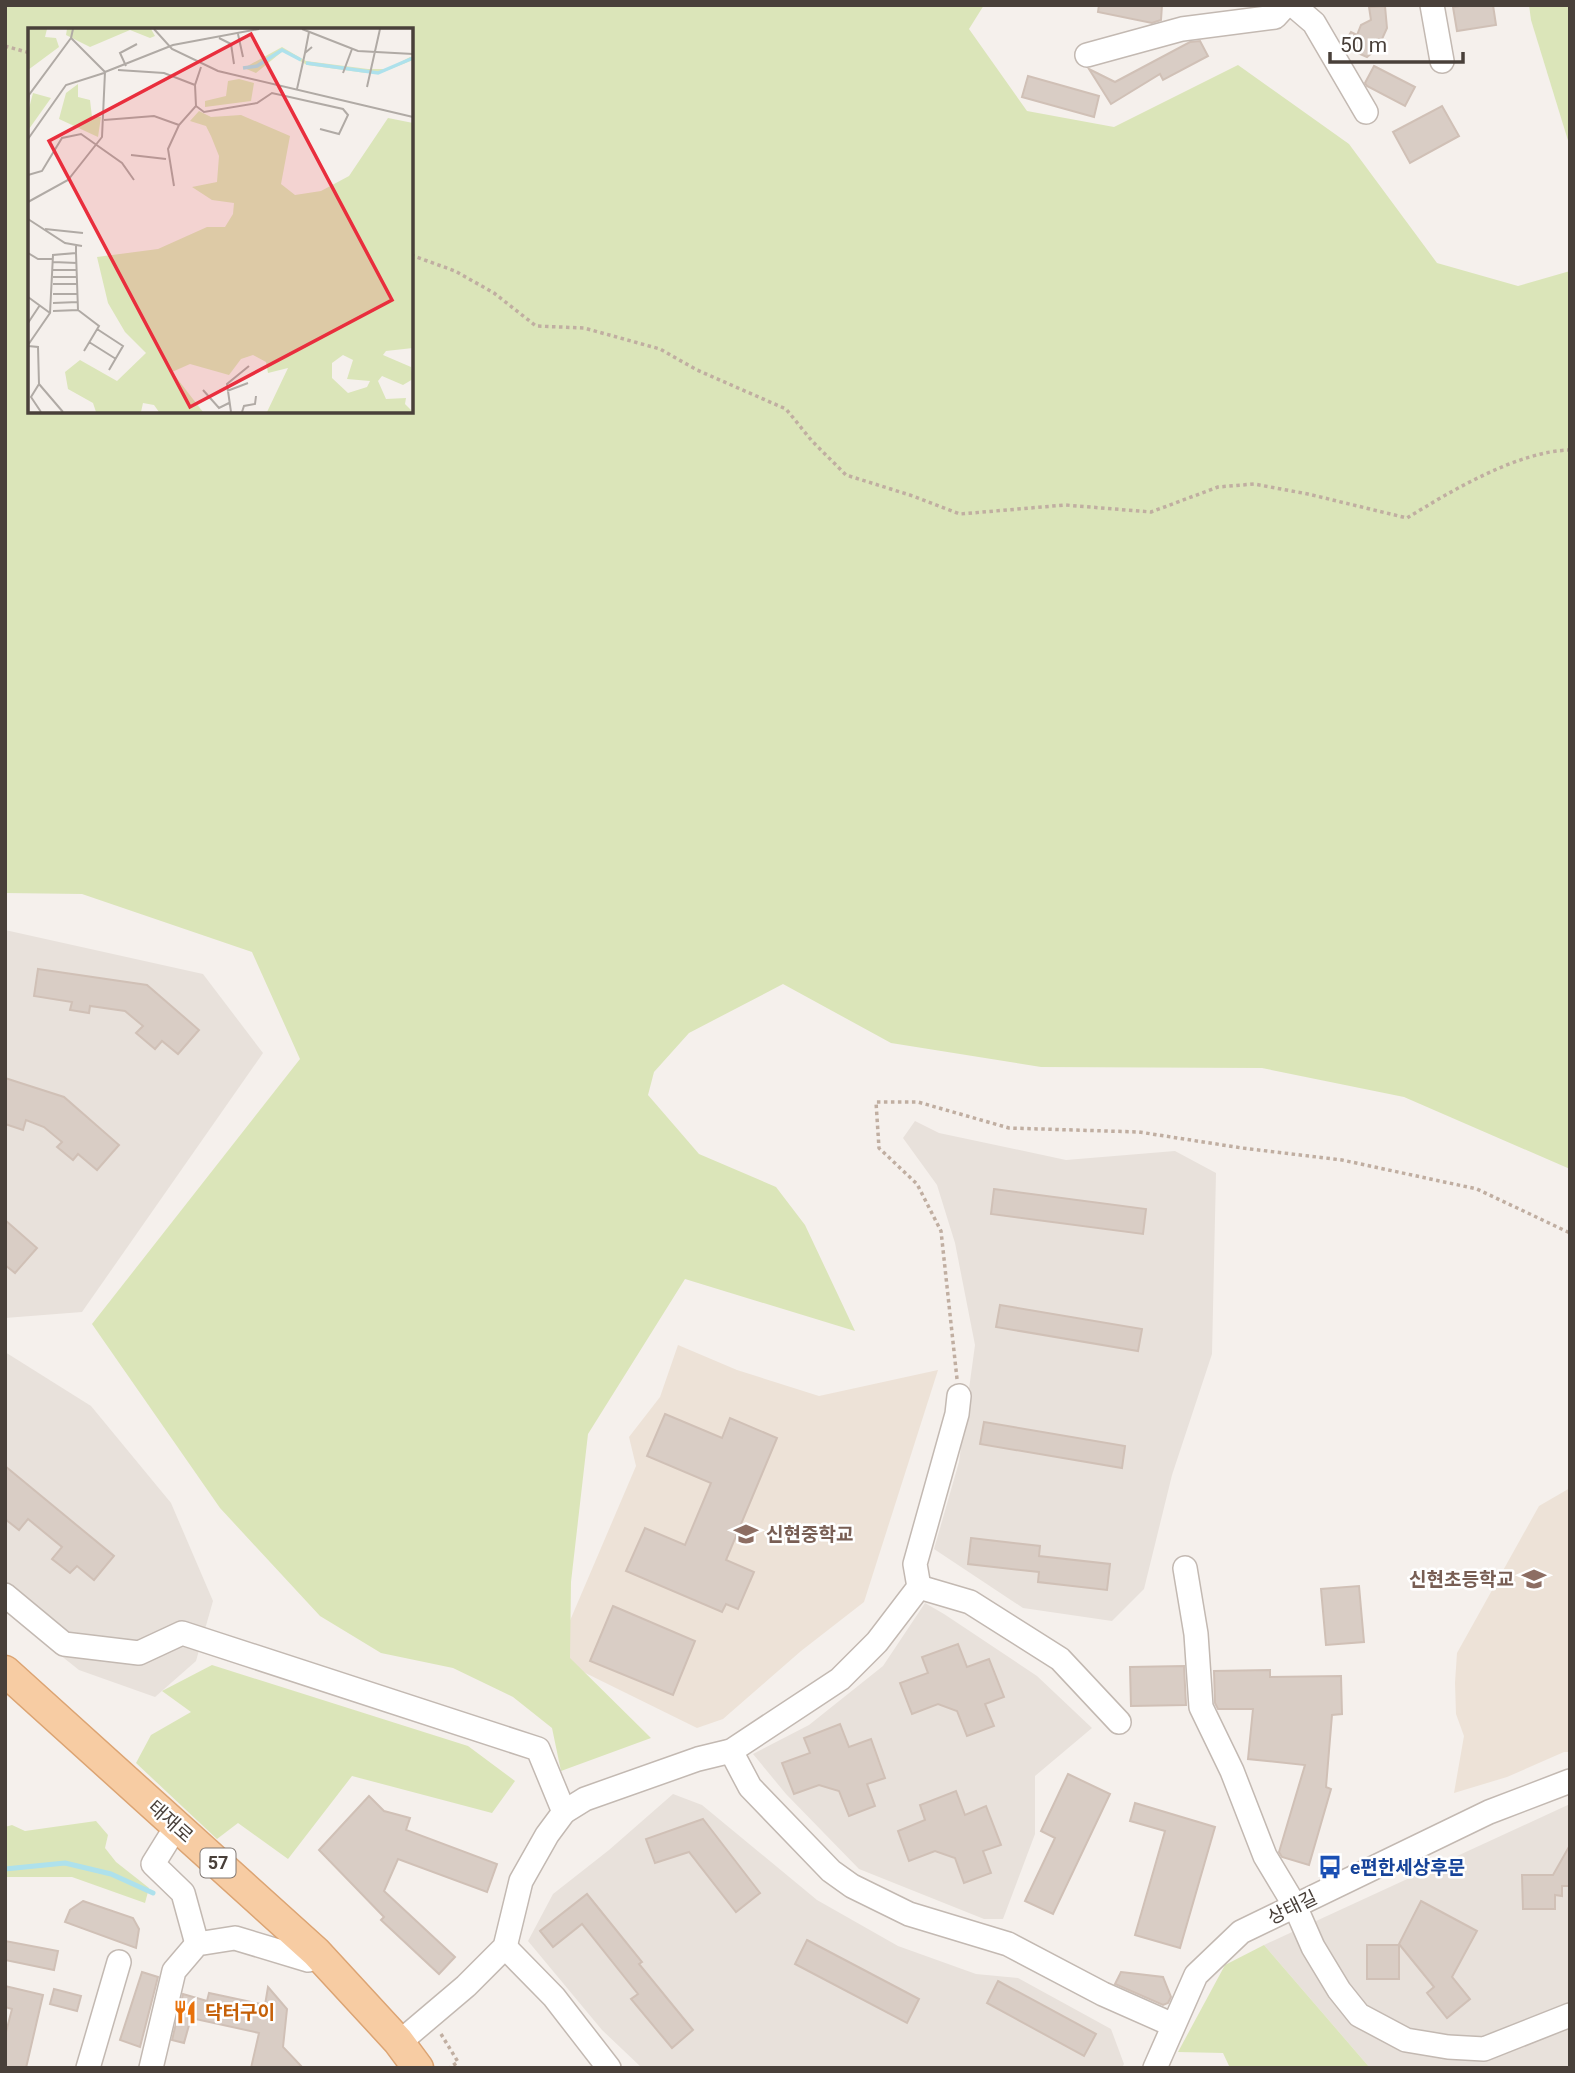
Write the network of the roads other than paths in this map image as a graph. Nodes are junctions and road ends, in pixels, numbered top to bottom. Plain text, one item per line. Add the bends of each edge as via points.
1 (1286, 5) edge
2 (1293, 5) edge
3 (1432, 5) edge
4 (1087, 55) dead end
5 (1442, 61) dead end
6 (1366, 112) dead end
7 (959, 1396) road end
8 (1185, 1568) dead end
9 (919, 1587) junction
10 (5, 1595) edge
11 (5, 1671) edge
12 (5, 1686) edge
13 (1119, 1722) dead end
14 (731, 1751) junction
15 (1570, 1781) edge
16 (564, 1812) junction
17 (171, 1835) junction
18 (1295, 1906) junction
19 (197, 1944) junction
20 (505, 1947) junction
21 (312, 1956) junction
22 (119, 1962) dead end
23 (1570, 2015) edge
24 (1172, 2025) junction
25 (407, 2036) junction
26 (88, 2068) edge
27 (151, 2068) edge
28 (406, 2068) edge
29 (418, 2068) edge
30 (429, 2068) edge
31 (610, 2068) edge
32 (1155, 2068) edge

1 - 4 street via 1275,18 1182,29
2 - 6 street via 1314,23
3 - 5 street
7 - 9 street via 915,1564
8 - 18 street via 1201,1707 1265,1856
9 - 13 street via 970,1602 1059,1659
9 - 14 street via 877,1642 840,1679
10 - 16 street via 64,1644 139,1653 182,1633 538,1749
11 - 21 main road, 태재로 / 57
12 - 17 main road, 태재로 / 57
14 - 16 street via 585,1799
14 - 24 street via 750,1787 831,1871 852,1886 909,1914 1008,1944
15 - 18 street, 상태길 via 1489,1812
16 - 20 street via 521,1881
17 - 19 street via 153,1864 183,1894
17 - 21 main road, 태재로 / 57
18 - 23 street via 1312,1947 1359,2015 1406,2040 1484,2049
18 - 24 street, 상태길 via 1241,1932 1196,1975
19 - 21 street via 234,1938
19 - 27 street via 174,1971
20 - 25 street
20 - 31 street via 554,1997
21 - 25 main road via 350,1978
21 - 28 main road, 태재로 / 57
21 - 29 main road, 태재로 / 57 via 398,2041
22 - 26 street
24 - 32 street, 상태길
25 - 30 main road

